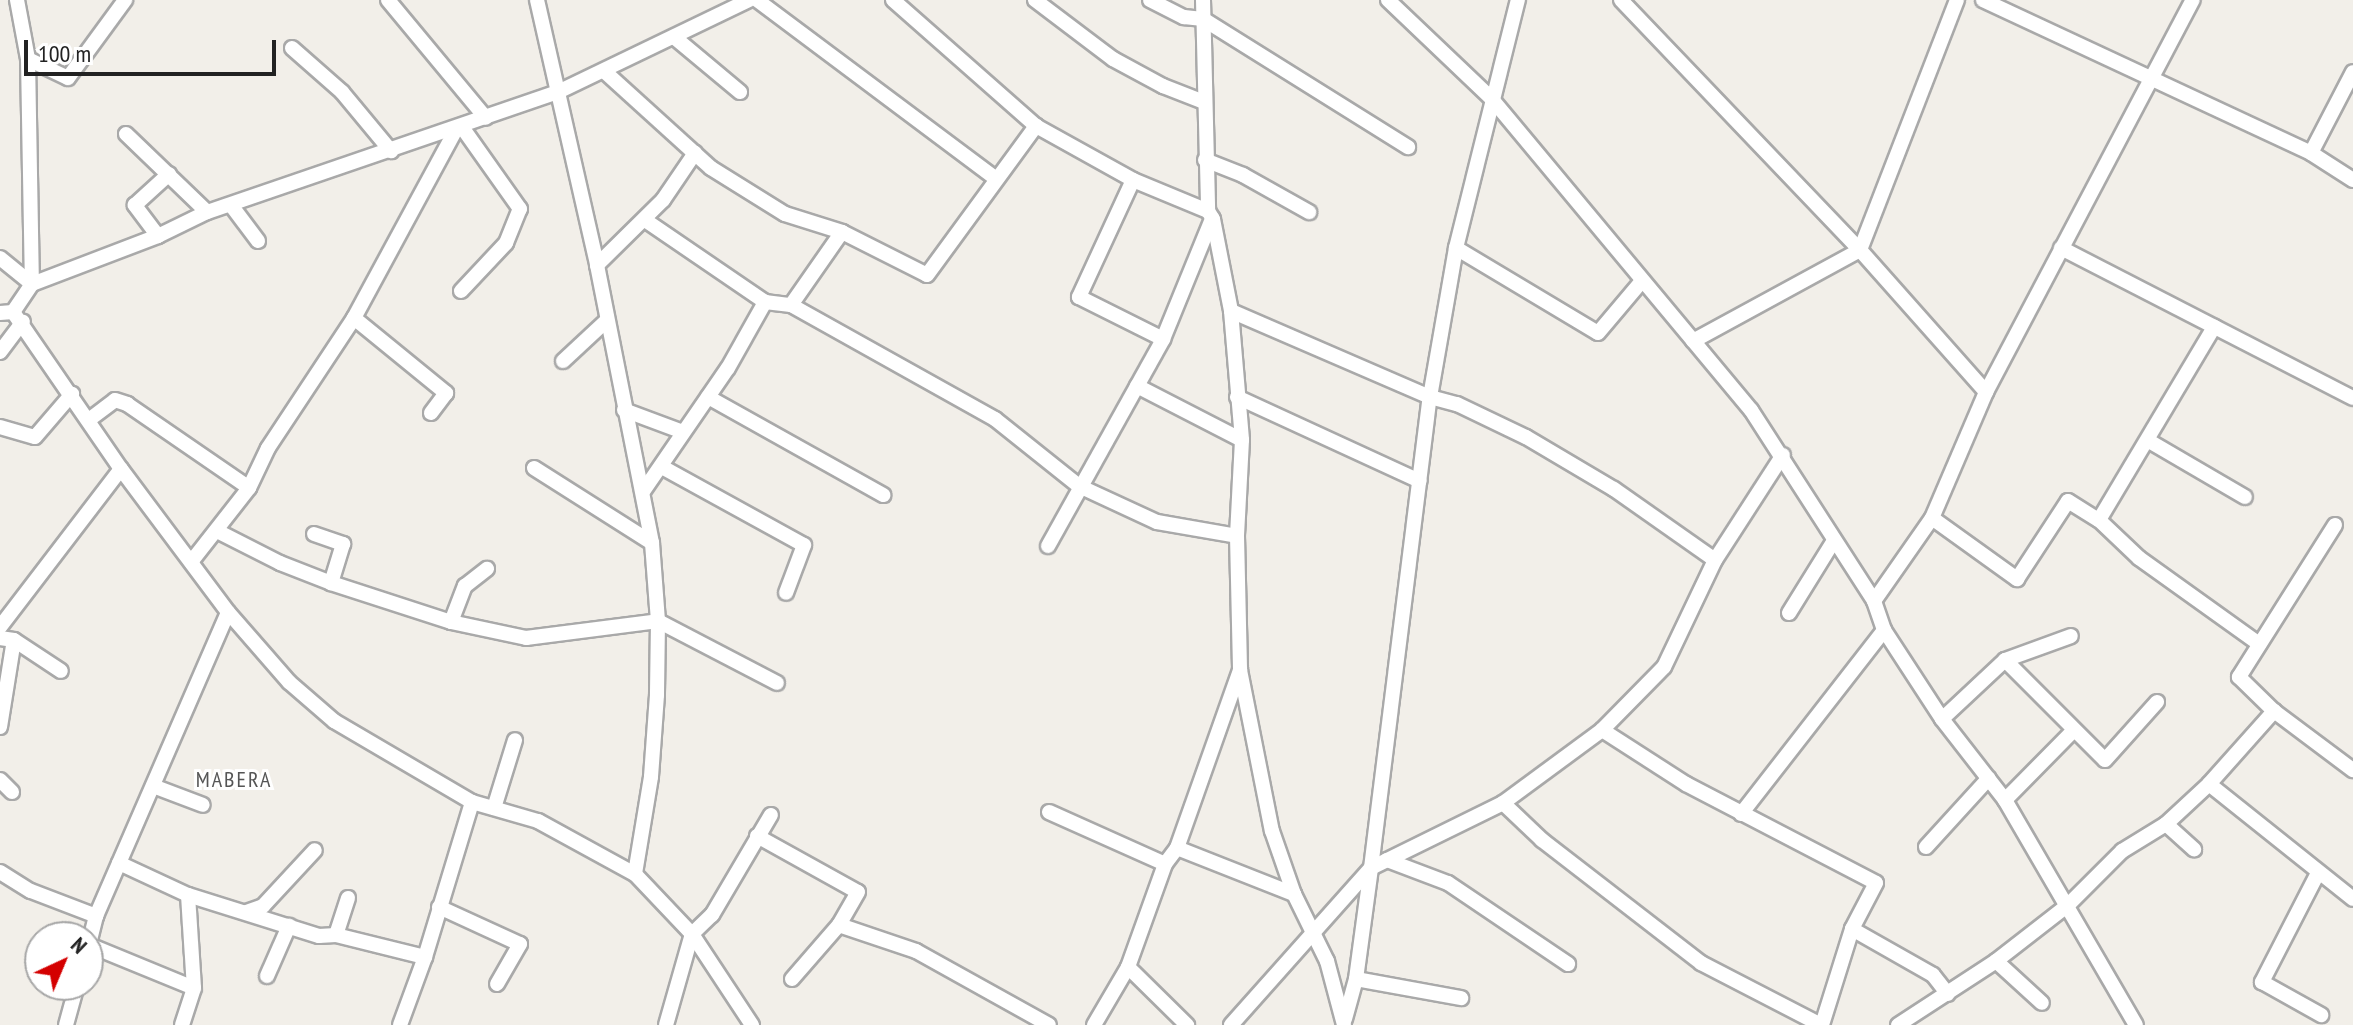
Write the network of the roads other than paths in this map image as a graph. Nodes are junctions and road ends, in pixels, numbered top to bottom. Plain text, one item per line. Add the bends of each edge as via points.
1 (17, 0) edge
2 (125, 0) edge
3 (388, 0) edge
4 (537, 0) edge
5 (749, 0) edge
6 (757, 0) edge
7 (893, 0) edge
8 (1035, 0) edge
9 (1150, 0) edge
10 (1203, 0) edge
11 (1388, 0) edge
12 (1518, 0) edge
13 (1621, 0) edge
14 (1957, 0) edge
15 (1983, 0) edge
16 (2193, 0) edge
17 (1203, 19) junction
18 (674, 37) junction
19 (292, 48) dead end
20 (28, 59) junction
21 (604, 71) junction
22 (2353, 72) edge
23 (2151, 79) junction
24 (558, 92) junction
25 (740, 92) dead end
26 (1491, 98) junction
27 (1204, 102) junction
28 (486, 118) junction
29 (1036, 126) junction
30 (459, 128) junction
31 (126, 134) dead end
32 (1408, 147) dead end
33 (391, 151) junction
34 (695, 153) junction
35 (2311, 153) junction
36 (1205, 160) junction
37 (169, 174) junction
38 (995, 178) junction
39 (1133, 180) junction
40 (2353, 180) edge
41 (231, 205) junction
42 (207, 212) junction
43 (1309, 212) dead end
44 (1210, 215) junction
45 (645, 220) junction
46 (842, 232) junction
47 (158, 236) junction
48 (258, 241) dead end
49 (1456, 248) junction
50 (2061, 248) junction
51 (1860, 250) junction
52 (0, 258) edge
53 (597, 265) junction
54 (1642, 281) junction
55 (32, 284) junction
56 (461, 291) dead end
57 (765, 302) junction
58 (791, 305) junction
59 (1231, 311) junction
60 (12, 316) edge
61 (354, 318) junction
62 (606, 321) junction
63 (2214, 327) junction
64 (1163, 339) junction
65 (1693, 341) junction
66 (0, 352) edge
67 (563, 361) dead end
68 (1137, 386) junction
69 (1986, 392) junction
70 (72, 394) junction
71 (708, 397) junction
72 (1237, 397) junction
73 (1430, 397) junction
74 (2353, 398) edge
75 (624, 410) junction
76 (431, 413) dead end
77 (90, 419) junction
78 (0, 427) edge
79 (683, 432) junction
80 (1242, 440) junction
81 (2149, 441) junction
82 (1783, 455) junction
83 (662, 467) junction
84 (534, 468) dead end
85 (121, 469) junction
86 (1420, 481) junction
87 (1079, 486) junction
88 (249, 488) junction
89 (644, 490) junction
90 (883, 495) dead end
91 (2245, 497) dead end
92 (1932, 518) junction
93 (2099, 520) junction
94 (2335, 525) dead end
95 (217, 531) junction
96 (314, 534) dead end
97 (1237, 536) junction
98 (1833, 542) junction
99 (652, 543) junction
100 (1048, 546) dead end
101 (1715, 560) junction
102 (191, 562) junction
103 (487, 569) dead end
104 (331, 583) junction
105 (786, 593) dead end
106 (1874, 601) junction
107 (228, 612) junction
108 (1789, 613) dead end
109 (658, 621) junction
110 (451, 622) junction
111 (0, 627) edge
112 (1884, 630) junction
113 (2071, 636) dead end
114 (7, 639) edge
115 (2259, 644) junction
116 (2005, 660) junction
117 (1240, 670) junction
118 (61, 671) dead end
119 (777, 683) dead end
120 (2157, 702) dead end
121 (2274, 711) junction
122 (1942, 719) junction
123 (0, 727) edge
124 (1602, 730) junction
125 (2073, 731) junction
126 (515, 740) dead end
127 (2353, 769) edge
128 (1989, 778) junction
129 (0, 780) edge
130 (2209, 784) junction
131 (153, 786) junction
132 (12, 792) dead end
133 (2005, 800) junction
134 (472, 802) junction
135 (1503, 803) junction
136 (203, 805) dead end
137 (494, 808) junction
138 (1049, 812) dead end
139 (1741, 814) junction
140 (771, 815) dead end
141 (2166, 824) junction
142 (757, 836) junction
143 (1926, 847) dead end
144 (1177, 848) junction
145 (2194, 849) dead end
146 (315, 850) dead end
147 (1387, 860) junction
148 (119, 863) junction
149 (1165, 864) junction
150 (1371, 868) junction
151 (0, 872) edge
152 (2318, 873) junction
153 (635, 874) junction
154 (1294, 894) junction
155 (188, 895) junction
156 (348, 898) dead end
157 (2353, 899) edge
158 (2067, 906) junction
159 (439, 907) junction
160 (246, 912) junction
161 (96, 916) junction
162 (95, 921) edge
163 (839, 925) junction
164 (289, 926) junction
165 (1852, 929) junction
166 (1313, 932) junction
167 (692, 934) junction
168 (336, 935) junction
169 (104, 952) edge
170 (425, 957) junction
171 (1996, 961) junction
172 (1568, 964) dead end
173 (1128, 967) junction
174 (267, 976) dead end
175 (792, 979) dead end
176 (1356, 979) junction
177 (497, 984) dead end
178 (194, 988) junction
179 (1948, 994) junction
180 (1461, 998) dead end
181 (73, 1001) edge
182 (2042, 1003) dead end
183 (2321, 1015) dead end
184 (1344, 1024) edge
185 (66, 1025) edge
186 (182, 1025) edge
187 (400, 1025) edge
188 (666, 1025) edge
189 (752, 1025) edge
190 (1049, 1025) edge
191 (1094, 1025) edge
192 (1187, 1025) edge
193 (1231, 1025) edge
194 (1822, 1025) edge
195 (1898, 1025) edge
196 (2136, 1025) edge

1 - 20 street
2 - 20 street via 68,78
3 - 28 street
4 - 24 street
5 - 18 street
6 - 38 street
7 - 29 street
8 - 27 street via 1113,59
9 - 17 street via 1184,17
10 - 17 street
11 - 26 street
12 - 26 street
13 - 51 street
14 - 51 street
15 - 23 street
16 - 23 street
17 - 27 street
17 - 32 street
18 - 21 street
18 - 25 street
19 - 33 street via 342,92
20 - 55 street
21 - 24 street
21 - 34 street
22 - 35 street
23 - 35 street
23 - 50 street
24 - 28 street
24 - 53 street
26 - 49 street
26 - 54 street
27 - 36 street
28 - 30 street
29 - 38 street
29 - 39 street
30 - 33 street
30 - 56 street via 520,209 506,243
30 - 61 street
31 - 37 street
33 - 41 street
34 - 45 street
34 - 46 street via 785,214
35 - 40 street
36 - 43 street
36 - 44 street
37 - 42 street
37 - 47 street via 135,205
38 - 46 street via 927,275
39 - 44 street
39 - 64 street via 1079,297
41 - 42 street
41 - 48 street
42 - 47 street
44 - 59 street
44 - 64 street
45 - 53 street
45 - 57 street
46 - 58 street
47 - 55 street
49 - 54 street via 1598,333
49 - 73 street
50 - 63 street
50 - 69 street
51 - 65 street
51 - 69 street
52 - 55 street
53 - 62 street
54 - 65 street
55 - 60 street
57 - 58 street
57 - 71 street
58 - 87 street via 995,419
59 - 72 street
59 - 73 street
60 - 66 street
60 - 70 street
61 - 76 street via 446,393
61 - 88 street via 268,448
62 - 67 street
62 - 75 street
63 - 74 street
63 - 81 street
64 - 68 street
65 - 82 street
68 - 80 street
68 - 87 street
69 - 92 street
70 - 77 street
70 - 78 street via 35,437
71 - 79 street
71 - 90 street
72 - 80 street
72 - 86 street
73 - 86 street
73 - 101 street via 1526,437 1614,489
75 - 79 street
75 - 89 street
77 - 85 street
77 - 88 street via 115,400 127,404
79 - 83 street
80 - 97 street
81 - 91 street
81 - 93 street
82 - 98 street
82 - 101 street
83 - 89 street
83 - 105 street via 804,545
84 - 99 street
85 - 102 street
85 - 111 street
86 - 150 street
87 - 97 street via 1157,522
87 - 100 street
88 - 95 street
89 - 99 street
92 - 93 street via 2017,579 2068,501
92 - 106 street
93 - 115 street via 2139,558
94 - 115 street
95 - 102 street
95 - 104 street
96 - 104 street via 343,544
97 - 117 street
98 - 106 street
98 - 108 street
99 - 109 street
101 - 124 street via 1664,667
102 - 107 street
103 - 110 street via 465,586
104 - 110 street
106 - 112 street
107 - 131 street
107 - 134 street via 289,682 334,721
109 - 110 street via 526,638
109 - 119 street
109 - 153 street via 651,777
112 - 122 street
112 - 139 street
113 - 116 street
114 - 118 street
114 - 123 street
115 - 121 street via 2239,677
116 - 122 street
116 - 125 street
117 - 144 street
117 - 154 street via 1272,831
120 - 125 street via 2105,760
121 - 127 street
121 - 130 street
122 - 128 street
124 - 135 street
124 - 139 street
125 - 133 street
126 - 137 street
128 - 133 street
128 - 143 street
129 - 132 street
130 - 141 street
130 - 152 street
131 - 136 street
131 - 148 street
133 - 158 street
134 - 137 street
134 - 159 street
135 - 147 street
135 - 194 street via 1542,840 1701,963
137 - 153 street via 564,834
138 - 149 street
139 - 165 street via 1876,883
140 - 142 street
141 - 145 street
141 - 158 street via 2122,851
142 - 163 street via 858,892
142 - 167 street via 712,915
144 - 149 street
144 - 154 street
146 - 160 street via 263,906
147 - 150 street
147 - 172 street via 1448,883
148 - 155 street
148 - 161 street
149 - 173 street
150 - 166 street
150 - 176 street
151 - 161 street via 31,891
152 - 157 street
152 - 183 street via 2262,982
153 - 167 street
154 - 166 street
155 - 160 street
155 - 178 street
156 - 168 street
158 - 171 street
158 - 196 street
159 - 170 street
159 - 177 street via 520,944
160 - 164 street
161 - 162 street
163 - 175 street
163 - 190 street via 916,951
164 - 168 street via 319,936
164 - 174 street
165 - 179 street via 1933,975
165 - 194 street
166 - 184 street via 1338,991
166 - 193 street
167 - 188 street
167 - 189 street
168 - 170 street
169 - 178 street
170 - 187 street
171 - 179 street
171 - 182 street
173 - 191 street
173 - 192 street
176 - 180 street
176 - 184 street
178 - 186 street
179 - 195 street
181 - 185 street

